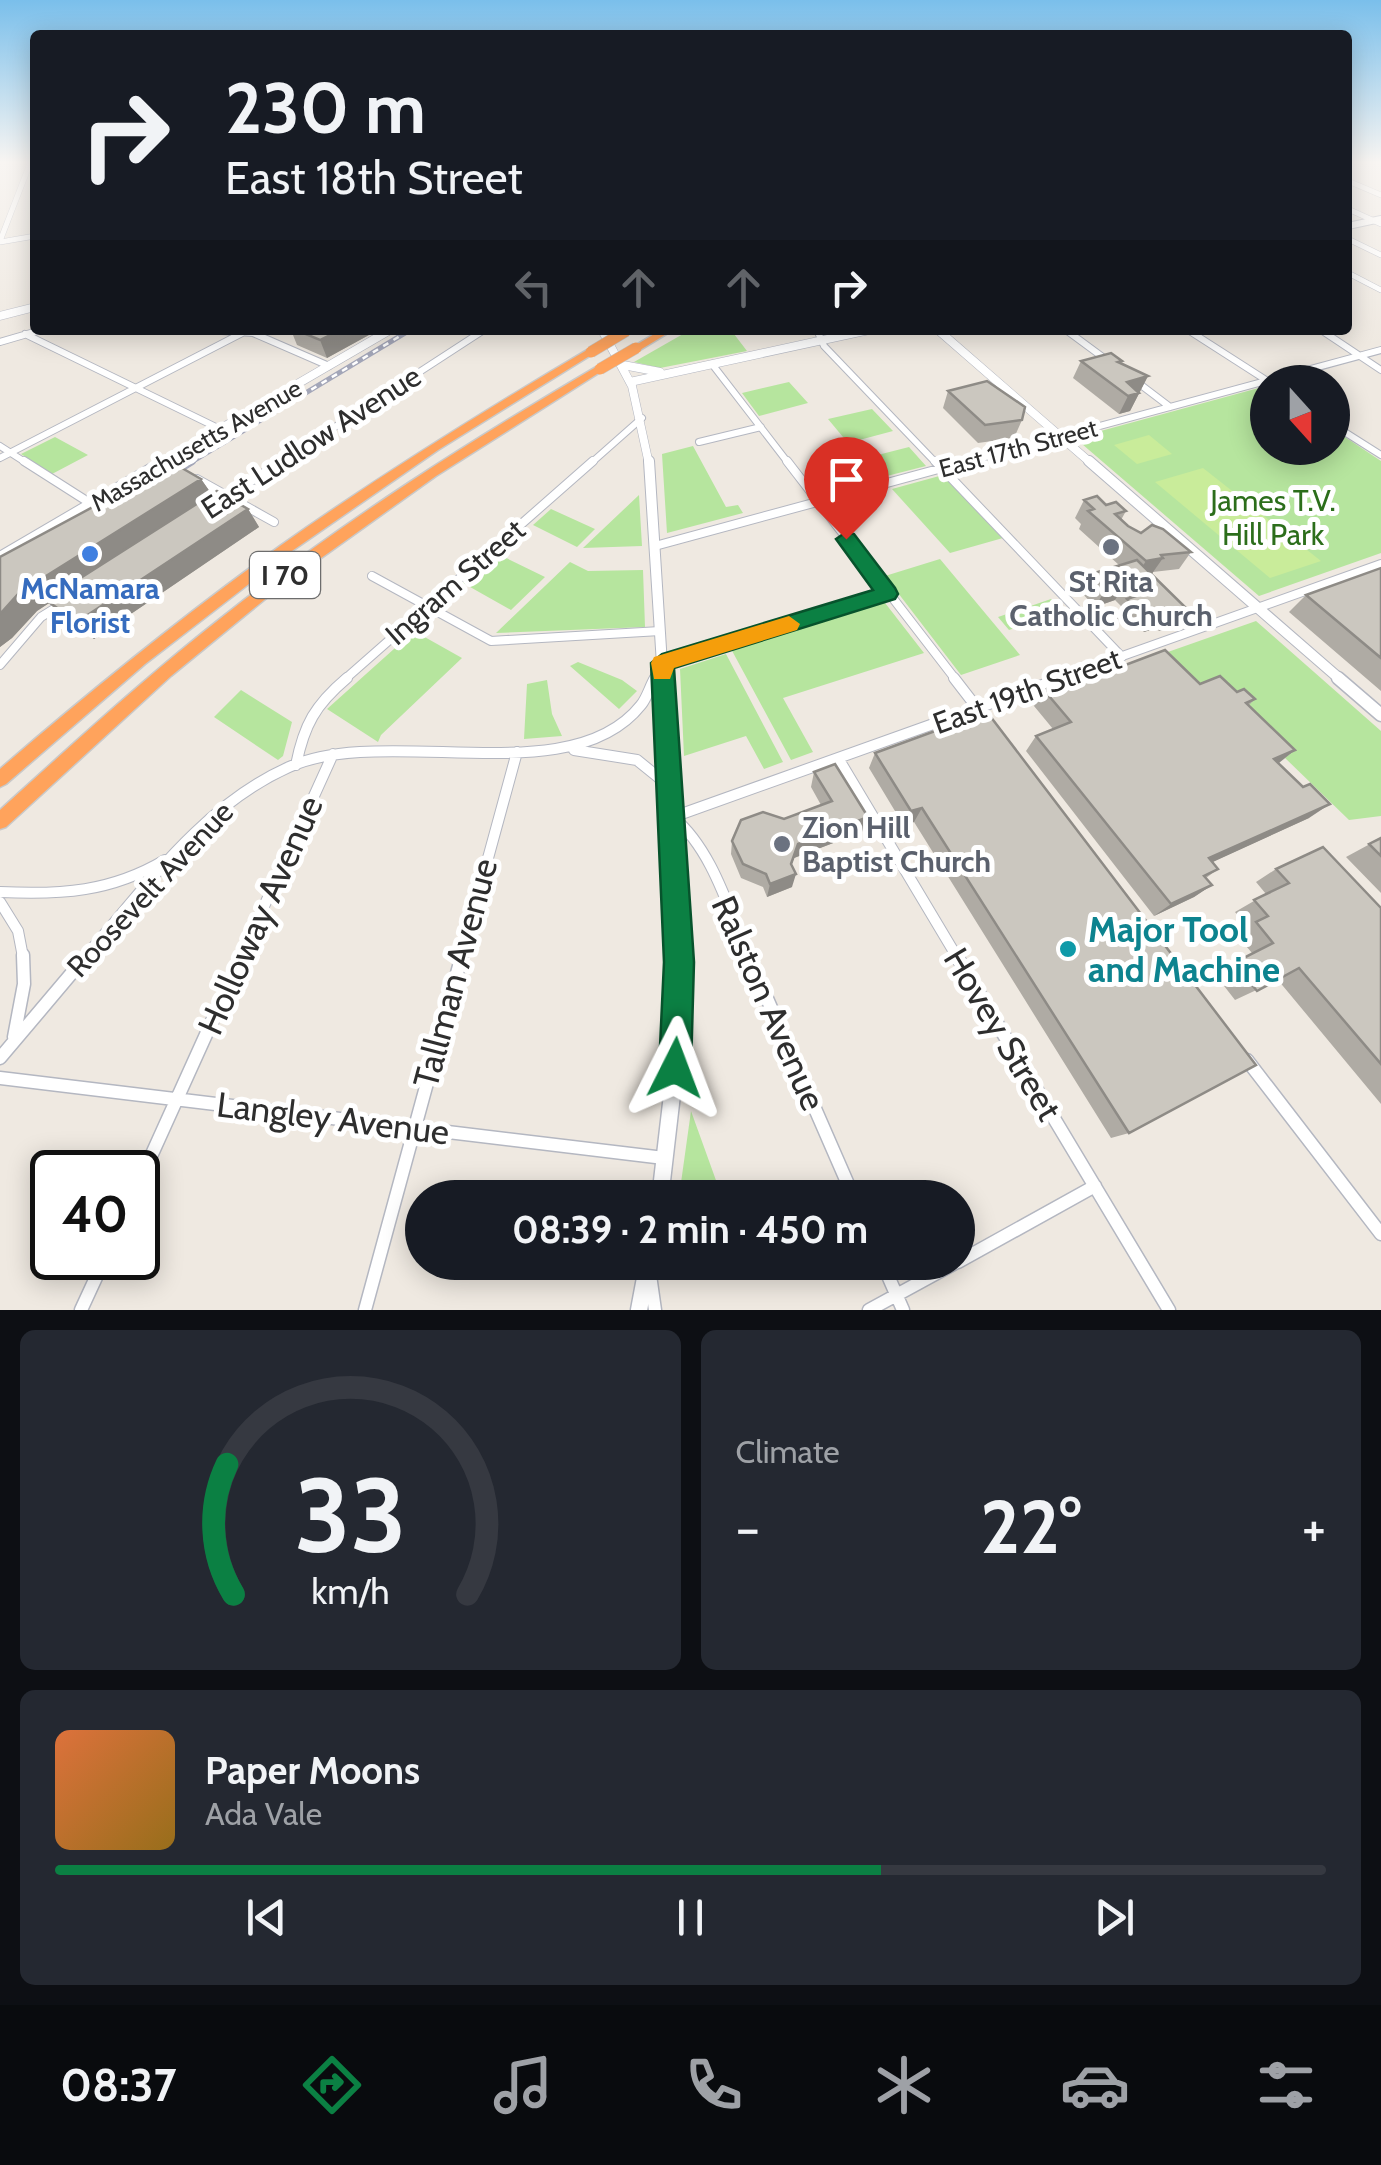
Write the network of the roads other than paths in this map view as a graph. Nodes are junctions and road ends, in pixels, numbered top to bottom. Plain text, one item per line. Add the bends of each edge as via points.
1 (30, 237) edge
2 (1352, 241) edge
3 (0, 242) edge
4 (1381, 255) edge
5 (1352, 275) edge
6 (1381, 290) edge
7 (30, 308) edge
8 (0, 316) edge
9 (30, 333) edge
10 (25, 334) junction
11 (238, 335) edge
12 (255, 335) edge
13 (382, 335) edge
14 (476, 335) edge
15 (605, 335) edge
16 (620, 335) edge
17 (659, 335) edge
18 (820, 335) edge
19 (846, 335) edge
20 (944, 335) edge
21 (1073, 335) edge
22 (1196, 335) edge
23 (1330, 335) edge
24 (823, 340) junction
25 (0, 342) edge
26 (1381, 351) edge
27 (1360, 356) junction
28 (623, 364) junction
29 (712, 364) junction
30 (1328, 365) edge
31 (329, 366) junction
32 (1250, 370) edge
33 (1381, 370) edge
34 (1123, 372) edge
35 (669, 373) junction
36 (1131, 378) edge
37 (630, 382) junction
38 (140, 386) junction
39 (1250, 387) edge
40 (1170, 407) junction
41 (642, 418) junction
42 (761, 427) junction
43 (222, 430) junction
44 (1350, 435) edge
45 (1060, 436) junction
46 (700, 442) dead end
47 (0, 446) edge
48 (10, 452) junction
49 (1381, 455) edge
50 (0, 458) edge
51 (941, 469) junction
52 (189, 474) edge
53 (228, 496) junction
54 (818, 502) junction
55 (93, 505) junction
56 (208, 509) edge
57 (274, 522) dead end
58 (655, 546) junction
59 (0, 558) edge
60 (1381, 564) edge
61 (372, 576) dead end
62 (888, 594) junction
63 (74, 596) edge
64 (428, 606) junction
65 (1258, 608) junction
66 (660, 630) junction
67 (1122, 657) junction
68 (662, 663) junction
69 (0, 665) edge
70 (977, 708) junction
71 (1381, 715) edge
72 (993, 728) edge
73 (556, 751) junction
74 (517, 752) junction
75 (333, 754) junction
76 (838, 758) junction
77 (296, 764) junction
78 (0, 779) edge
79 (671, 791) junction
80 (673, 817) junction
81 (0, 821) edge
82 (176, 852) junction
83 (0, 892) edge
84 (0, 902) edge
85 (12, 1040) junction
86 (1233, 1042) edge
87 (0, 1058) edge
88 (0, 1078) edge
89 (177, 1098) junction
90 (412, 1128) junction
91 (154, 1150) edge
92 (666, 1159) junction
93 (663, 1180) edge
94 (846, 1180) edge
95 (1095, 1186) junction
96 (1381, 1234) edge
97 (975, 1252) edge
98 (95, 1280) edge
99 (645, 1280) edge
100 (651, 1280) edge
101 (932, 1280) edge
102 (899, 1303) edge
103 (81, 1310) edge
104 (365, 1310) edge
105 (640, 1310) edge
106 (655, 1310) edge
107 (870, 1310) edge
108 (1169, 1310) edge

1 - 3 street
2 - 4 street
5 - 6 street
7 - 8 street
9 - 10 street
10 - 25 street
10 - 38 street
11 - 38 street
12 - 31 street
13 - 31 street, Massachusetts Avenue
14 - 53 street, East Ludlow Avenue
15 - 28 street
16 - 78 highway, I 70, bridge via 452,434 293,540 161,641
17 - 81 highway, I 70, bridge via 461,452 270,587
18 - 24 street
19 - 24 street
20 - 45 street
21 - 34 street
22 - 32 street
23 - 27 street
24 - 29 street
24 - 51 street
26 - 27 street, East 17th Street
27 - 30 street, East 17th Street
27 - 33 street
28 - 35 street
28 - 37 street
29 - 35 street
29 - 42 street
31 - 43 street, Massachusetts Avenue
35 - 37 street
36 - 40 street
37 - 41 street
38 - 43 street
38 - 48 street
39 - 40 street, East 17th Street
40 - 45 street, East 17th Street
41 - 58 street
41 - 64 street, Ingram Street
42 - 46 street
42 - 54 street
43 - 55 street, Massachusetts Avenue via 173,465
44 - 49 street
45 - 51 street, East 17th Street
45 - 65 street
47 - 48 street
48 - 50 street
48 - 55 street
51 - 54 street, East 17th Street
51 - 67 street
52 - 53 street
53 - 56 street, East Ludlow Avenue
53 - 57 street
54 - 58 street, East 17th Street
54 - 62 street
55 - 59 street, Massachusetts Avenue
58 - 66 street
60 - 65 street, East 19th Street
61 - 64 street
62 - 68 street
62 - 70 street
63 - 69 street via 41,617
64 - 66 street via 490,641
64 - 77 street, Ingram Street via 319,704 301,735
65 - 67 street, East 19th Street
65 - 71 street
66 - 68 street
67 - 70 street, East 19th Street
68 - 73 street, Roosevelt Avenue via 630,717 592,740
68 - 79 street
70 - 72 street
70 - 76 street, East 19th Street
73 - 74 street, Roosevelt Avenue
73 - 79 street via 637,760
74 - 75 street, Roosevelt Avenue
74 - 90 street, Tallman Avenue
75 - 77 street, Roosevelt Avenue
75 - 89 street, Holloway Avenue
76 - 80 street, East 19th Street
76 - 95 street, Hovey Street
77 - 82 street, Roosevelt Avenue via 232,800
79 - 80 street
80 - 92 street via 679,988
80 - 94 street, Ralston Avenue via 702,850
82 - 83 street via 98,892
82 - 85 street, Roosevelt Avenue
84 - 85 street via 24,950
85 - 87 street, Roosevelt Avenue
86 - 96 street
88 - 89 street, Langley Avenue
89 - 90 street, Langley Avenue
89 - 91 street, Holloway Avenue
90 - 92 street, Langley Avenue
90 - 104 street, Tallman Avenue
92 - 93 street
95 - 97 street
95 - 108 street, Hovey Street
98 - 103 street
99 - 105 street
100 - 106 street
101 - 102 street
102 - 107 street

